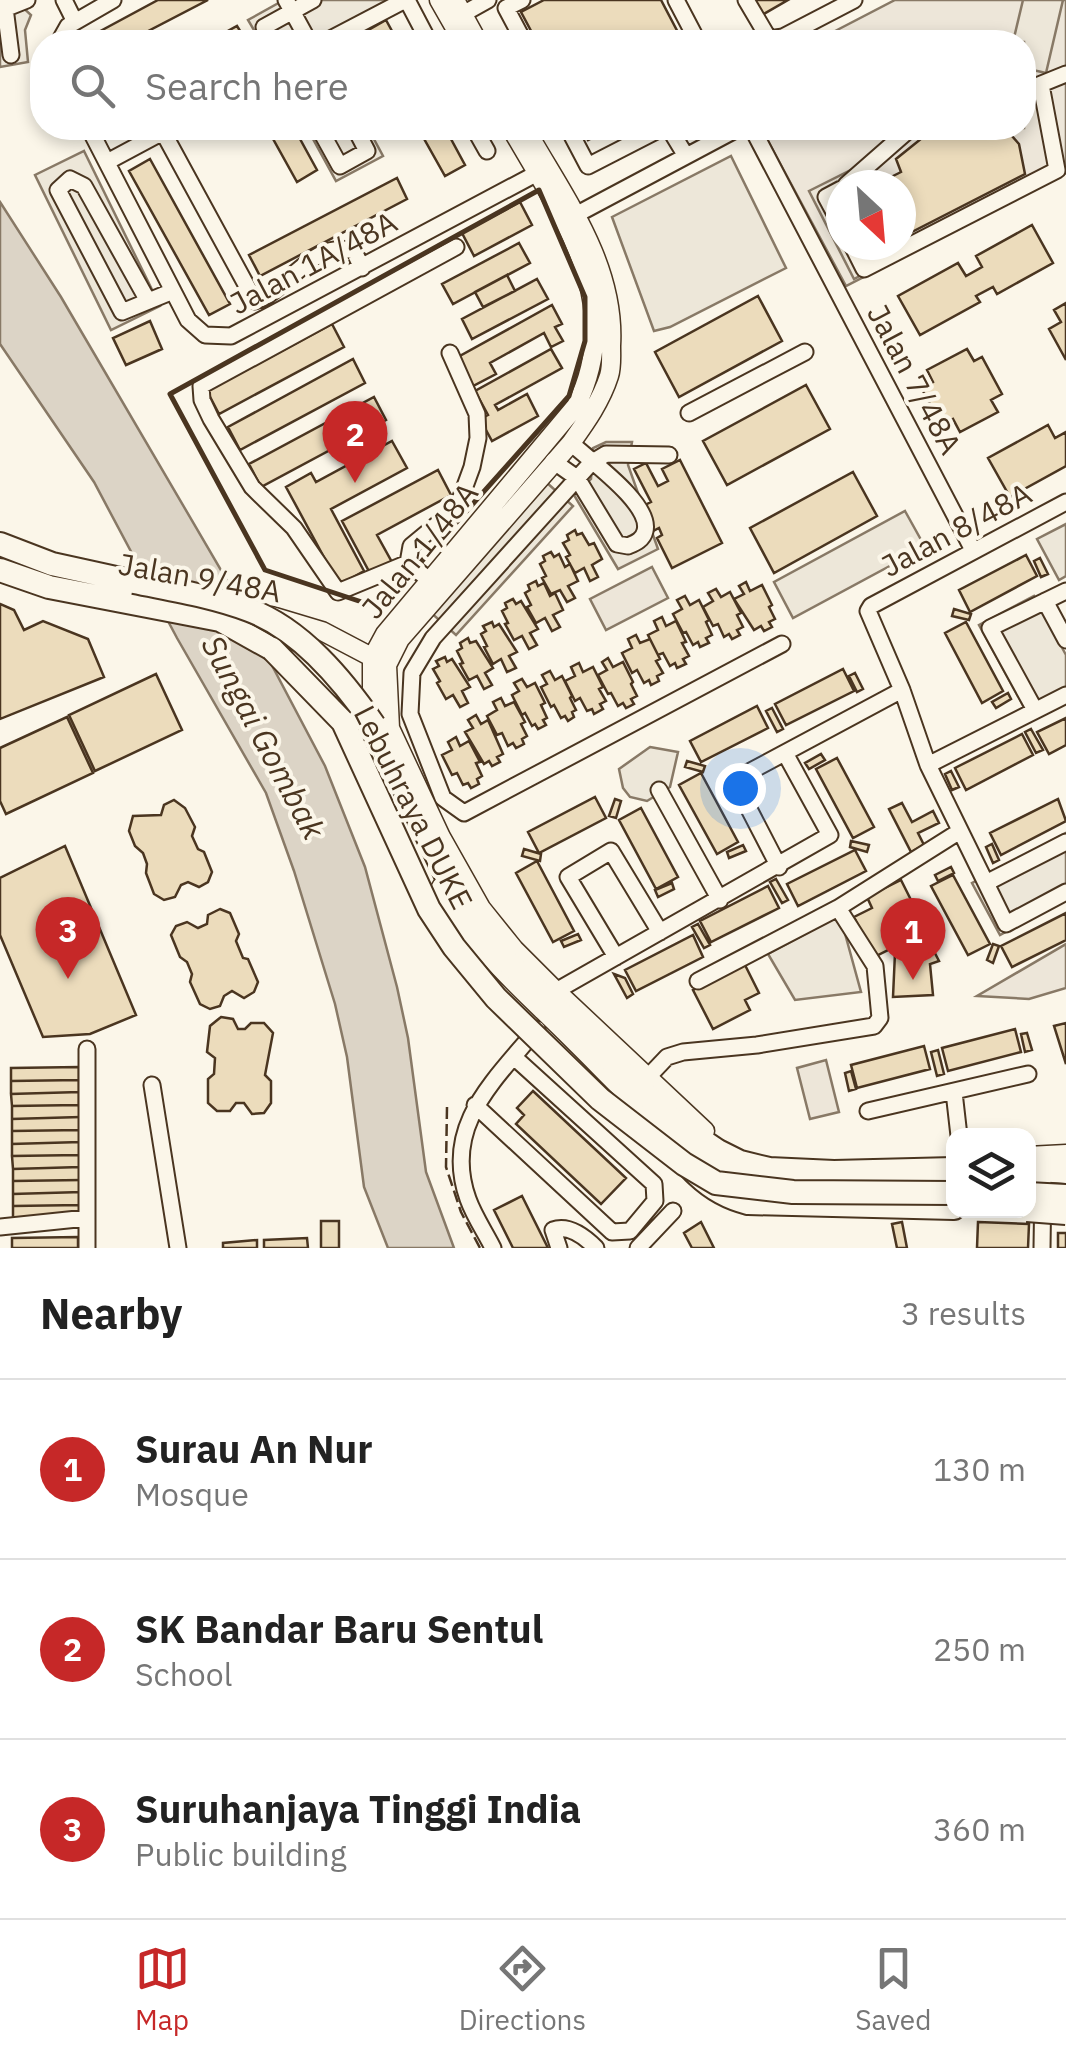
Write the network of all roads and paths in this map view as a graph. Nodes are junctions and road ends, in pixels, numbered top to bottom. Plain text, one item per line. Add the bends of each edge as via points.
1 (27, 0) edge
2 (64, 0) edge
3 (113, 0) edge
4 (313, 0) edge
5 (406, 0) edge
6 (439, 0) edge
7 (488, 0) edge
8 (522, 0) edge
9 (676, 0) edge
10 (746, 0) edge
11 (854, 0) edge
12 (6, 4) edge
13 (289, 6) edge
14 (456, 12) edge
15 (75, 22) junction
16 (66, 30) edge
17 (266, 30) edge
18 (302, 30) edge
19 (348, 30) edge
20 (423, 30) edge
21 (518, 30) edge
22 (692, 30) edge
23 (762, 30) edge
24 (796, 30) edge
25 (11, 55) dead end
26 (1066, 74) edge
27 (1041, 85) junction
28 (1036, 87) edge
29 (95, 140) edge
30 (148, 140) edge
31 (167, 140) edge
32 (326, 140) edge
33 (362, 140) edge
34 (481, 140) edge
35 (520, 140) edge
36 (531, 140) edge
37 (574, 140) edge
38 (641, 140) edge
39 (674, 140) edge
40 (716, 140) edge
41 (758, 140) edge
42 (899, 140) edge
43 (487, 151) dead end
44 (686, 156) junction
45 (107, 162) junction
46 (542, 170) junction
47 (865, 170) edge
48 (570, 218) junction
49 (916, 238) edge
50 (456, 247) dead end
51 (362, 268) junction
52 (173, 291) junction
53 (148, 301) junction
54 (450, 352) dead end
55 (806, 352) dead end
56 (689, 413) dead end
57 (571, 443) junction
58 (669, 455) dead end
59 (554, 461) junction
60 (591, 463) junction
61 (577, 478) junction
62 (1066, 502) edge
63 (0, 544) edge
64 (973, 550) junction
65 (0, 553) edge
66 (408, 563) junction
67 (0, 570) edge
68 (428, 580) junction
69 (1066, 591) edge
70 (1046, 601) junction
71 (1066, 640) edge
72 (782, 644) dead end
73 (379, 662) junction
74 (902, 690) junction
75 (1066, 695) edge
76 (1035, 710) junction
77 (786, 753) junction
78 (928, 765) junction
79 (659, 790) dead end
80 (960, 830) junction
81 (1066, 842) edge
82 (779, 866) junction
83 (986, 883) junction
84 (1066, 892) edge
85 (720, 900) junction
86 (838, 908) junction
87 (660, 932) junction
88 (616, 956) junction
89 (698, 981) dead end
90 (556, 991) junction
91 (548, 1016) junction
92 (87, 1049) dead end
93 (514, 1057) junction
94 (1028, 1074) dead end
95 (648, 1077) junction
96 (152, 1085) dead end
97 (954, 1092) junction
98 (476, 1105) junction
99 (868, 1112) dead end
100 (654, 1121) junction
101 (957, 1128) edge
102 (1066, 1154) edge
103 (1036, 1156) edge
104 (946, 1159) edge
105 (946, 1168) edge
106 (1066, 1172) edge
107 (1036, 1177) edge
108 (1036, 1181) edge
109 (946, 1182) edge
110 (946, 1193) edge
111 (1066, 1196) edge
112 (946, 1208) edge
113 (1036, 1210) edge
114 (672, 1211) dead end
115 (1036, 1211) edge
116 (1066, 1213) edge
117 (87, 1218) junction
118 (0, 1227) edge
119 (87, 1248) edge
120 (178, 1248) edge
121 (493, 1248) edge
122 (559, 1248) edge
123 (596, 1248) edge
124 (638, 1248) edge
125 (1042, 1248) edge

1 - 12 street
2 - 15 street
3 - 15 street
4 - 13 street
5 - 19 street
5 - 20 street
6 - 14 main road
7 - 14 street
8 - 21 street via 506,8
9 - 22 street
10 - 23 street
11 - 24 street
12 - 25 street
13 - 17 street
13 - 18 street
15 - 16 street
26 - 27 street
27 - 28 street
27 - 49 street via 1058,170
29 - 45 street, Jalan 1A/48A
30 - 45 street
31 - 51 street via 255,301 333,251 354,252
32 - 33 street via 340,166 368,151
34 - 43 street
35 - 46 main road, Jalan 1/48A
36 - 46 main road, Jalan 1/48A
37 - 38 street via 588,166
39 - 44 street
40 - 44 street
41 - 64 street, Jalan 7/48A
42 - 47 street
44 - 48 street
45 - 52 street, Jalan 1A/48A
46 - 48 main road, Jalan 1/48A
46 - 51 street, Jalan 1A/48A
48 - 57 main road, Jalan 1/48A via 605,279 613,318 610,374
48 - 68 main road, Jalan 1/48A via 596,327 586,384 576,406
50 - 66 street via 201,386 210,419 252,487 294,528 338,592
51 - 52 street, Jalan 1A/48A via 231,336 206,335 188,320
52 - 53 street
53 - 53 street via 84,186 70,180 58,190 122,312
54 - 66 street via 477,414 472,467 457,508 410,546
55 - 56 street
57 - 59 main road, Jalan 1/48A
57 - 60 street
58 - 60 street via 606,454
59 - 61 street
59 - 73 main road, Jalan 1/48A
60 - 61 street
60 - 61 street via 634,500 645,521 640,540 617,544
61 - 72 street via 432,638 412,673 410,714 443,798 464,812
62 - 64 street, Jalan 8/48A
63 - 105 highway, Lebuhraya DUKE, bridge via 52,564 253,611 308,646 374,725 452,888 489,944 693,1136 769,1170
64 - 74 street, Jalan 8/48A via 871,606 870,618
65 - 73 main road, Jalan 9/48A, bridge via 104,589 281,617
66 - 68 street
67 - 110 highway, Lebuhraya DUKE, bridge via 49,588 220,620 272,649 343,722 454,947 496,998 600,1099 684,1164 716,1183 793,1192
68 - 73 main road, Jalan 1/48A via 384,634
69 - 70 street
70 - 71 street
70 - 76 street via 990,628
73 - 90 main road, Jalan 1/48A via 390,728 441,837 496,930
73 - 91 main road, Jalan 1/48A via 372,732 421,849 457,919
74 - 77 street
74 - 78 street
75 - 76 street
76 - 78 street
77 - 82 street via 830,835
77 - 82 street via 734,780
78 - 80 street
79 - 85 street
80 - 83 street
80 - 86 street
81 - 83 street
82 - 85 street
83 - 84 street via 1006,924
85 - 87 street
86 - 89 street
86 - 95 street via 875,966 880,1018 874,1026 683,1052 667,1057
87 - 88 street
87 - 88 street via 611,850 568,876
88 - 90 street
90 - 95 main road, Jalan 1/48A
91 - 93 street
91 - 100 main road, Jalan 1/48A
92 - 117 street
93 - 98 street
93 - 98 street via 654,1184 655,1201 630,1230 612,1232
94 - 97 street
95 - 104 main road, Jalan 1/48A via 694,1122 754,1156 803,1164
96 - 120 street
97 - 99 street
97 - 101 street
98 - 121 street via 460,1142 463,1181
100 - 109 main road, Jalan 1/48A via 714,1164 764,1182
100 - 112 highway via 699,1179 731,1199
102 - 103 main road
106 - 107 highway
108 - 111 highway, bridge
113 - 125 street
114 - 124 street
115 - 116 highway, bridge
117 - 118 street
117 - 119 street
122 - 123 street via 553,1230 559,1228

